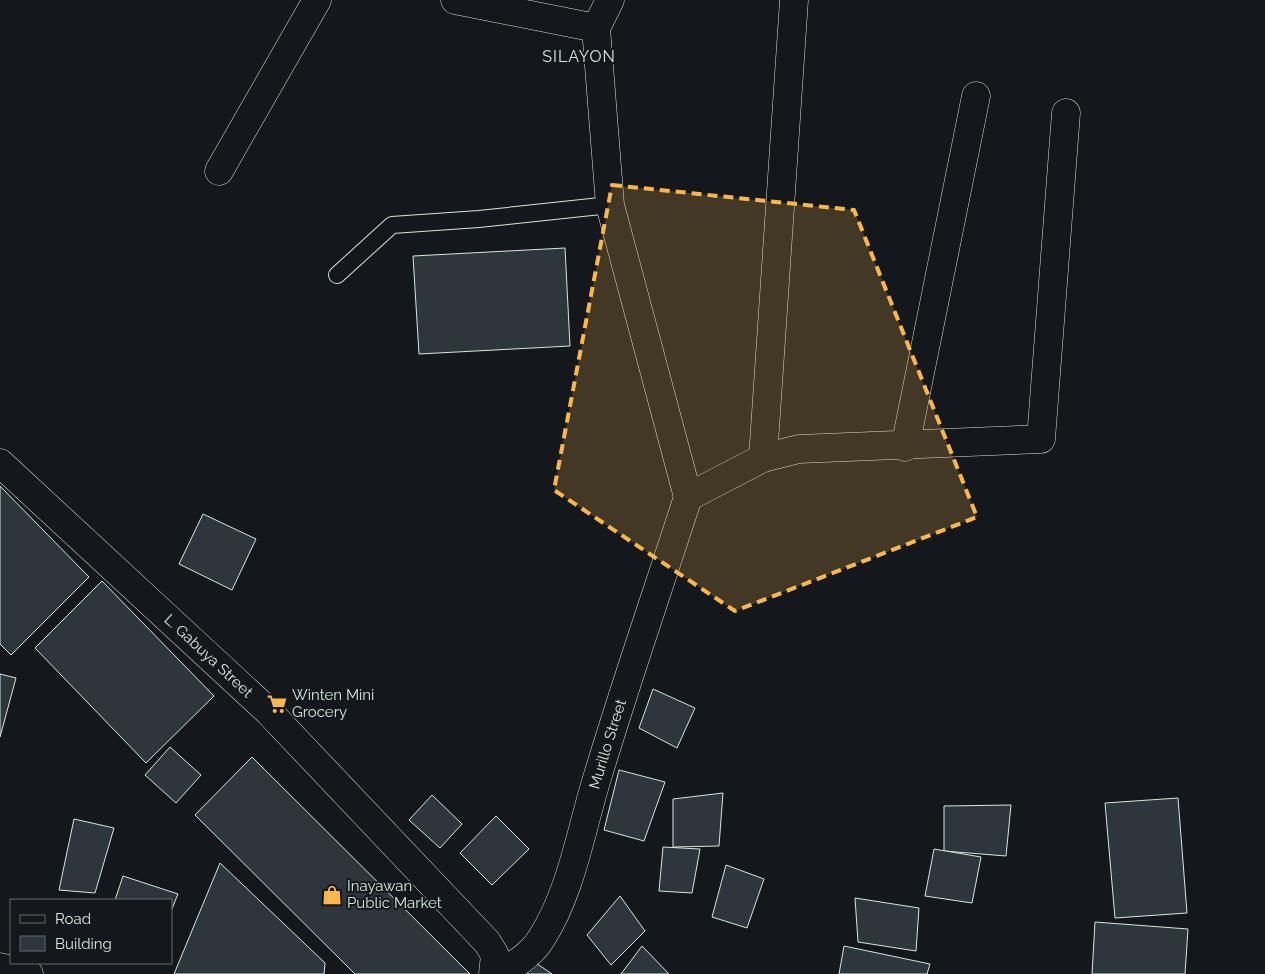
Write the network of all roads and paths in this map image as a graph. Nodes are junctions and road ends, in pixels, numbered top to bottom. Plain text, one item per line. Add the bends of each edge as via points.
1 (317, 0) edge
2 (454, 0) edge
3 (610, 0) edge
4 (794, 0) edge
5 (596, 28) junction
6 (976, 96) dead end
7 (1066, 112) dead end
8 (219, 171) dead end
9 (610, 205) junction
10 (337, 275) dead end
11 (905, 447) junction
12 (763, 458) junction
13 (0, 463) edge
14 (688, 498) junction
15 (0, 966) edge
16 (29, 974) edge
17 (493, 974) edge
18 (501, 974) edge

1 - 8 street
2 - 5 street
3 - 5 street
4 - 12 street
5 - 9 street
6 - 11 street
7 - 11 street via 1041,440
9 - 10 lane via 479,220 392,225
9 - 14 street
11 - 12 street via 800,449
12 - 14 street
13 - 17 street, L. Gabuya Street via 268,711 487,942 495,955
14 - 18 street, Murillo Street via 554,914 540,941
15 - 16 street

